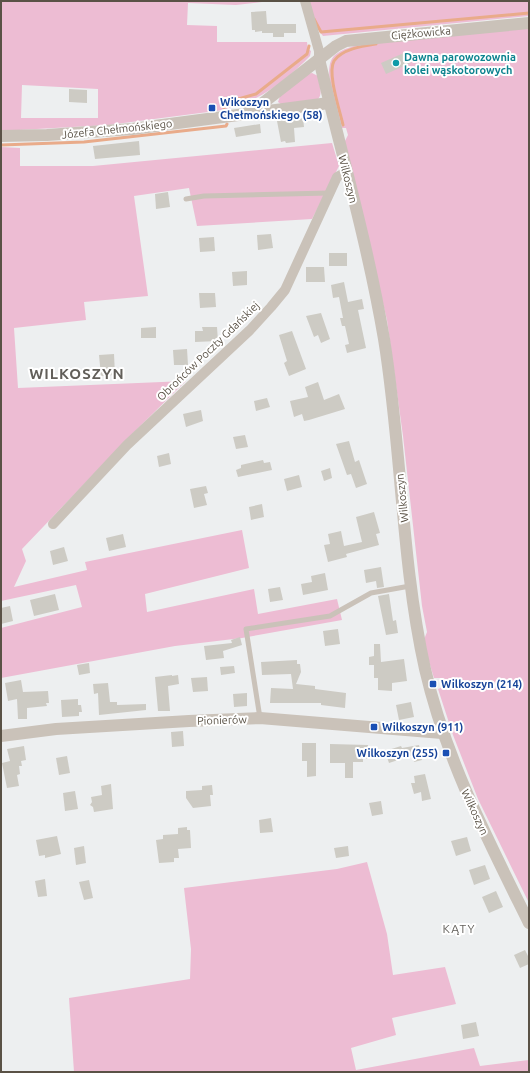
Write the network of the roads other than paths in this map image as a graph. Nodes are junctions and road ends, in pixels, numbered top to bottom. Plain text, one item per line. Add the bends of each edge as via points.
1 (305, 1) edge
2 (529, 22) edge
3 (319, 59) junction
4 (329, 103) junction
5 (233, 115) junction
6 (1, 136) edge
7 (346, 172) junction
8 (329, 193) junction
9 (186, 200) dead end
10 (53, 524) dead end
11 (411, 586) junction
12 (260, 718) junction
13 (442, 733) junction
14 (1, 736) edge
15 (529, 923) edge

1 - 3 street
2 - 3 street, Ciężkowicka via 346,41
3 - 4 street, Wilkoszyn
3 - 5 street, Józefa Chełmońskiego via 259,106
4 - 5 street, Józefa Chełmońskiego
4 - 7 street, Wilkoszyn
5 - 6 street, Józefa Chełmońskiego via 81,134
7 - 8 street, Obrońców Poczty Gdańskiej via 337,178
7 - 11 street, Wilkoszyn via 375,292 384,342
8 - 9 lane via 204,196
8 - 10 street, Obrońców Poczty Gdańskiej via 288,284 271,307 250,330 126,445
11 - 12 lane via 371,593 330,616 246,629
11 - 13 street, Wilkoszyn via 426,671
12 - 13 street, Pionierów
12 - 14 street, Pionierów via 56,729
13 - 15 street, Wilkoszyn via 471,804

